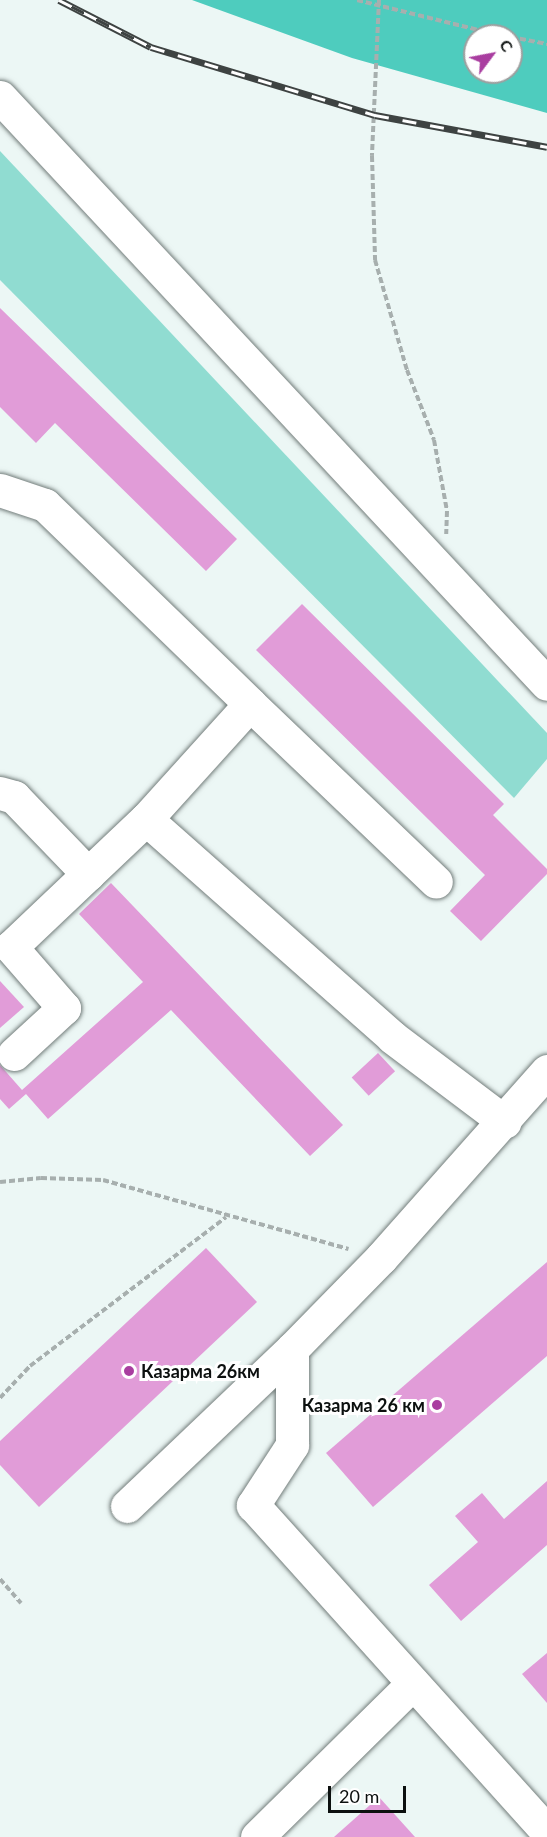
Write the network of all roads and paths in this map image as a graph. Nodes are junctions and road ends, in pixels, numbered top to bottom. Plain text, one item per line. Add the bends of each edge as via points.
1 (357, 0) edge
2 (379, 0) edge
3 (378, 7) junction
4 (463, 27) edge
5 (523, 40) edge
6 (547, 44) edge
7 (0, 97) edge
8 (0, 490) edge
9 (445, 573) junction
10 (547, 684) edge
11 (250, 704) junction
12 (0, 793) edge
13 (146, 819) junction
14 (88, 874) junction
15 (435, 882) dead end
16 (14, 1054) dead end
17 (547, 1071) edge
18 (505, 1122) junction
19 (0, 1182) edge
20 (227, 1217) junction
21 (381, 1258) junction
22 (292, 1349) junction
23 (0, 1398) edge
24 (127, 1506) dead end
25 (0, 1579) edge
26 (21, 1603) dead end
27 (413, 1683) junction
28 (547, 1833) edge
29 (257, 1837) edge

1 - 3 path
2 - 3 path
3 - 4 path
3 - 9 path via 372,156 375,260 407,370 434,440 447,511
5 - 6 path
7 - 9 street
8 - 11 street via 45,505
9 - 10 street
11 - 13 street
11 - 15 street
12 - 14 street via 14,797
13 - 14 street
13 - 18 street via 392,1037
14 - 16 street via 11,947 64,1008
17 - 18 street
18 - 21 street
19 - 20 path via 41,1178 103,1180
20 - 21 path
20 - 23 path via 30,1366
21 - 22 street
22 - 24 street
22 - 27 street via 292,1445 253,1505
25 - 26 path
27 - 28 street
27 - 29 street

